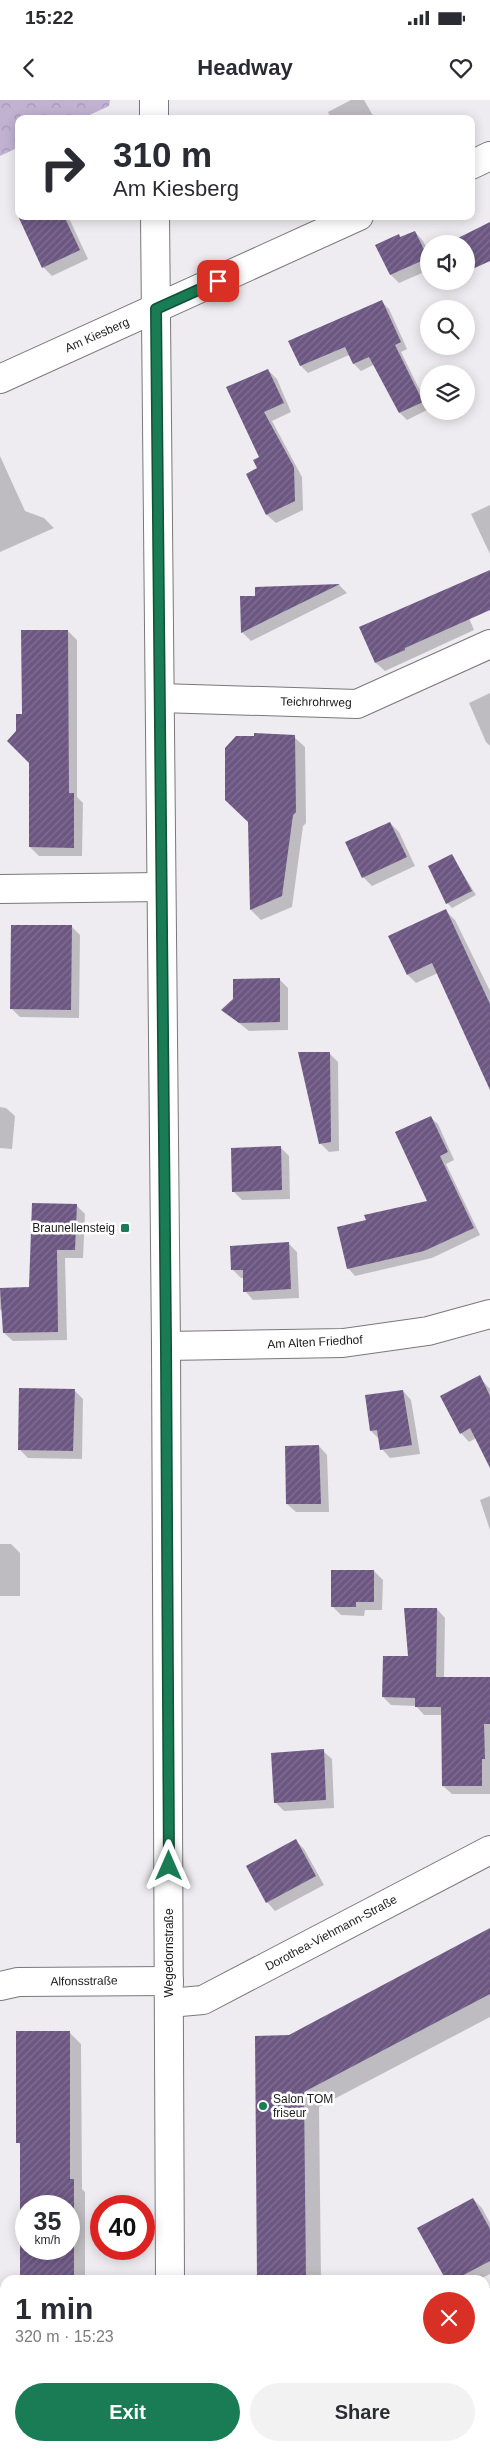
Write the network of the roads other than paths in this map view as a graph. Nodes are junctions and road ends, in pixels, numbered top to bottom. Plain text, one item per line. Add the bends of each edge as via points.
1 (154, 100) edge
2 (154, 115) edge
3 (490, 156) edge
4 (475, 163) edge
5 (155, 220) edge
6 (350, 220) edge
7 (156, 309) junction
8 (0, 379) edge
9 (490, 644) edge
10 (160, 698) junction
11 (161, 887) junction
12 (0, 889) edge
13 (490, 1314) edge
14 (166, 1346) junction
15 (490, 1850) edge
16 (0, 1986) edge
17 (169, 1992) junction
18 (170, 2275) edge

1 - 2 street
3 - 4 street
5 - 7 street, Wegedornstraße
6 - 7 street, Am Kiesberg
7 - 8 street, Am Kiesberg
7 - 10 street, Wegedornstraße
9 - 10 street, Teichrohrweg via 357,704
10 - 11 street, Wegedornstraße
11 - 12 street
11 - 14 street, Wegedornstraße
13 - 14 street, Am Alten Friedhof via 428,1331 343,1343
14 - 17 street, Wegedornstraße
15 - 17 street, Dorothea-Viehmann-Straße via 203,2000
16 - 17 street, Alfonsstraße via 18,1982
17 - 18 street, Wegedornstraße

